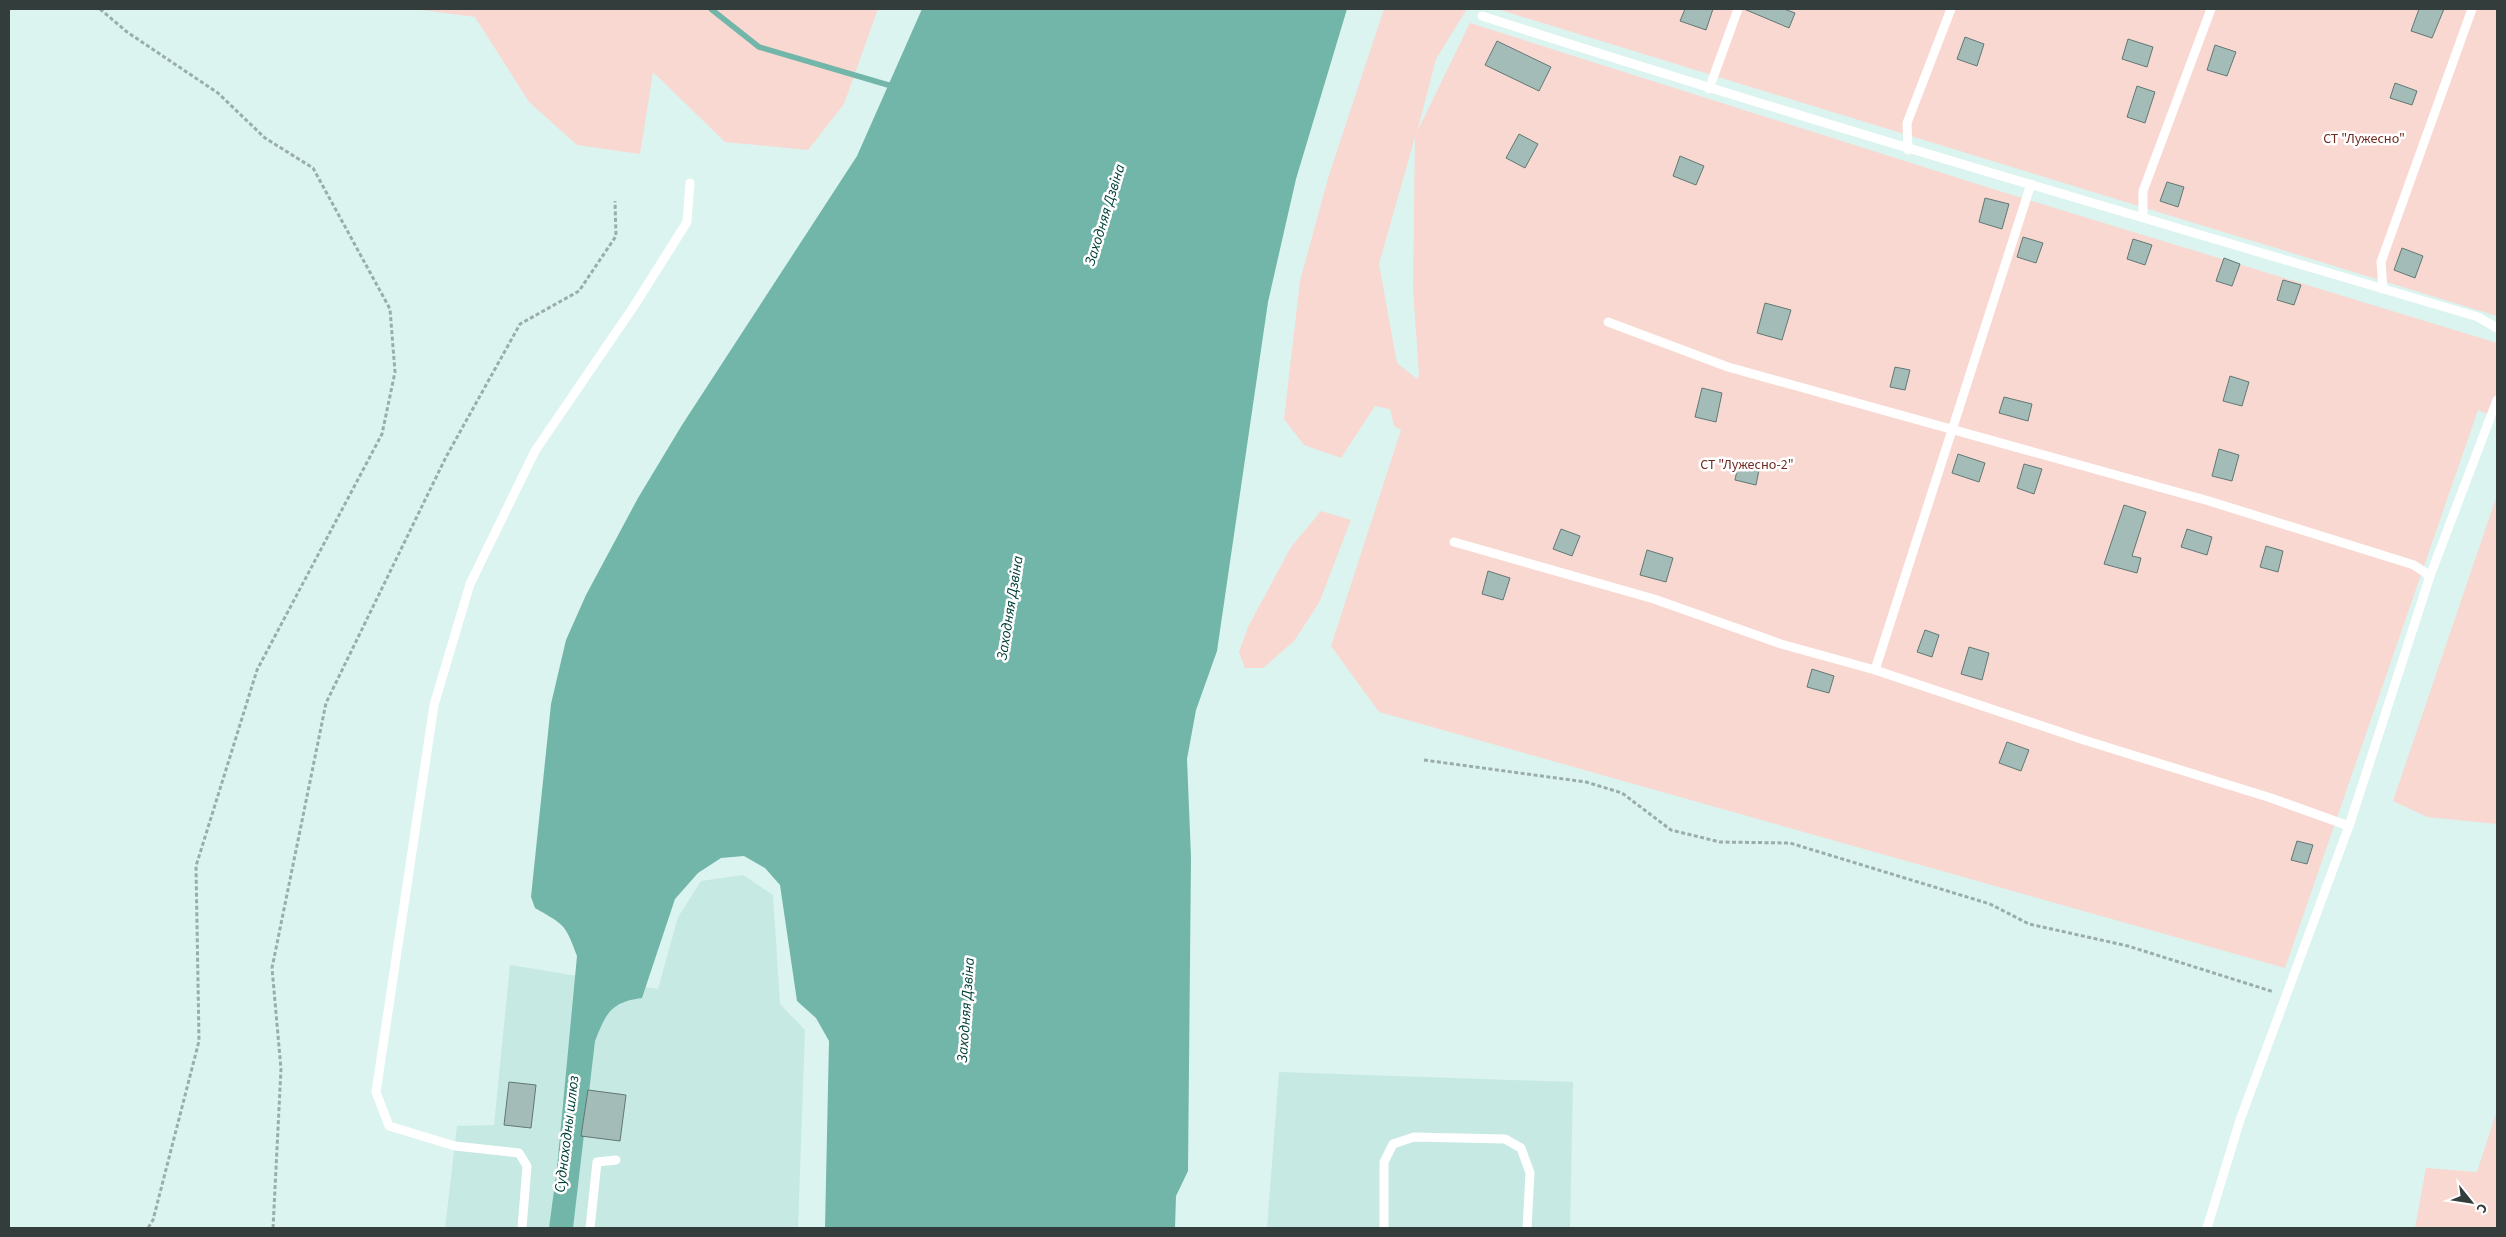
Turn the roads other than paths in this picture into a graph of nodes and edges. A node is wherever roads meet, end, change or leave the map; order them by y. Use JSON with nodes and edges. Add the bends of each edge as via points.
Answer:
{"nodes":[{"id":1,"x":1738,"y":9,"type":"edge"},
{"id":2,"x":1951,"y":9,"type":"edge"},
{"id":3,"x":2211,"y":9,"type":"edge"},
{"id":4,"x":2472,"y":9,"type":"edge"},
{"id":5,"x":1482,"y":16,"type":"dead end"},
{"id":6,"x":1709,"y":89,"type":"junction"},
{"id":7,"x":1908,"y":150,"type":"junction"},
{"id":8,"x":690,"y":183,"type":"dead end"},
{"id":9,"x":2031,"y":184,"type":"junction"},
{"id":10,"x":2143,"y":217,"type":"junction"},
{"id":11,"x":2384,"y":289,"type":"junction"},
{"id":12,"x":1608,"y":322,"type":"dead end"},
{"id":13,"x":2497,"y":328,"type":"edge"},
{"id":14,"x":2497,"y":400,"type":"edge"},
{"id":15,"x":1951,"y":429,"type":"junction"},
{"id":16,"x":1454,"y":542,"type":"dead end"},
{"id":17,"x":2430,"y":576,"type":"junction"},
{"id":18,"x":1874,"y":670,"type":"junction"},
{"id":19,"x":2349,"y":826,"type":"junction"},
{"id":20,"x":616,"y":1160,"type":"dead end"},
{"id":21,"x":522,"y":1228,"type":"edge"},
{"id":22,"x":590,"y":1228,"type":"edge"},
{"id":23,"x":1384,"y":1228,"type":"edge"},
{"id":24,"x":1527,"y":1228,"type":"edge"},
{"id":25,"x":2207,"y":1228,"type":"edge"}],
"edges":[{"from":1,"to":6,"type":"lane"},
{"from":2,"to":7,"type":"lane","via":[[1908,123]]},
{"from":3,"to":10,"type":"lane","via":[[2143,190]]},
{"from":4,"to":11,"type":"lane","via":[[2382,262]]},
{"from":5,"to":6,"type":"lane"},
{"from":6,"to":7,"type":"lane"},
{"from":7,"to":9,"type":"lane"},
{"from":8,"to":21,"type":"lane","via":[[687,222],[536,451],[470,584],[434,705],[376,1092],[389,1126],[455,1146],[519,1153],[527,1166]]},
{"from":9,"to":10,"type":"lane"},
{"from":9,"to":15,"type":"lane"},
{"from":10,"to":11,"type":"lane"},
{"from":11,"to":13,"type":"lane","via":[[2478,317]]},
{"from":12,"to":15,"type":"lane","via":[[1728,367]]},
{"from":14,"to":17,"type":"lane"},
{"from":15,"to":17,"type":"lane","via":[[2209,501],[2414,565]]},
{"from":15,"to":18,"type":"lane"},
{"from":16,"to":18,"type":"lane","via":[[1654,598],[1782,644]]},
{"from":17,"to":19,"type":"lane"},
{"from":18,"to":19,"type":"lane"},
{"from":19,"to":25,"type":"lane","via":[[2240,1120]]},
{"from":20,"to":22,"type":"lane","via":[[597,1162]]},
{"from":23,"to":24,"type":"lane","via":[[1384,1162],[1393,1144],[1414,1137],[1505,1139],[1521,1148],[1530,1173]]}]}
